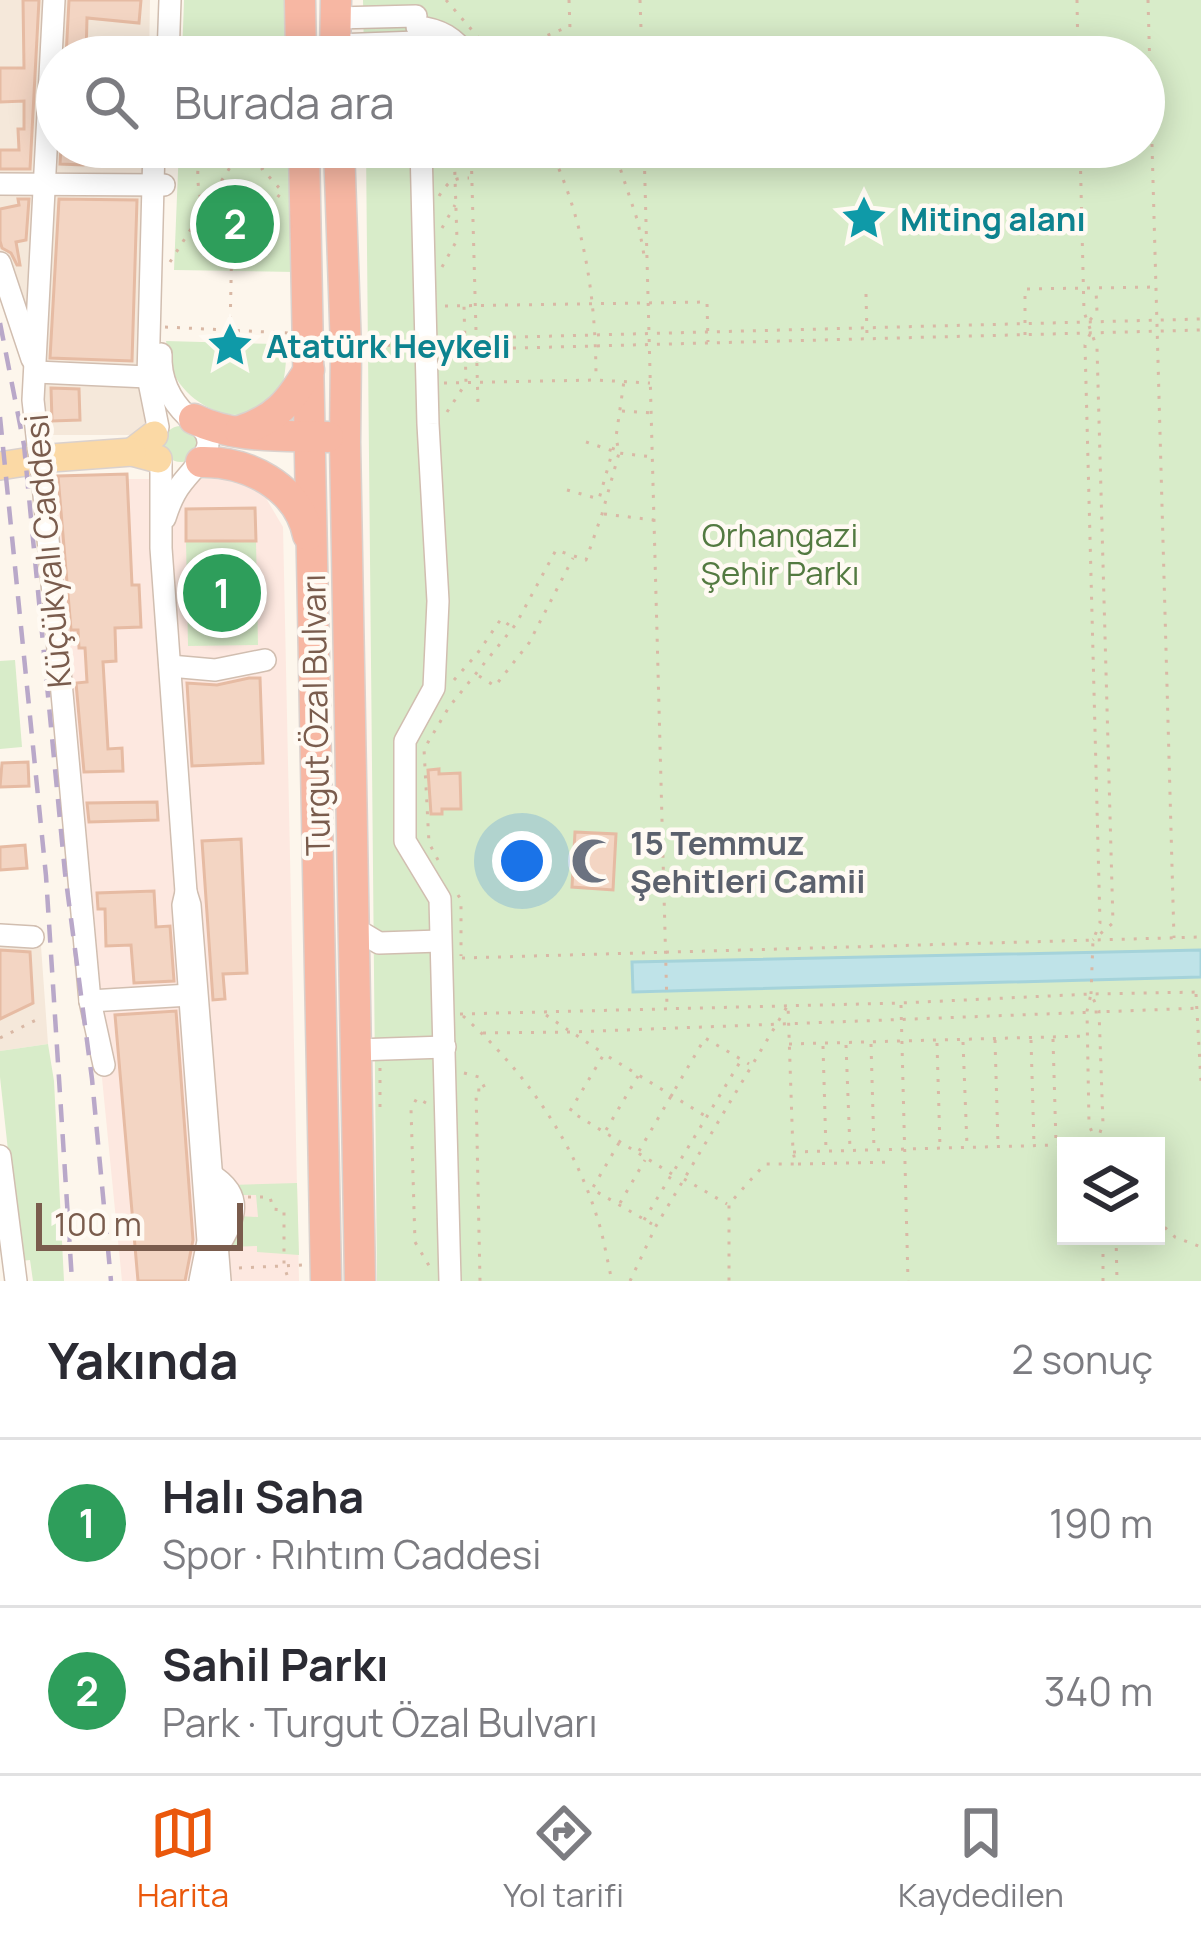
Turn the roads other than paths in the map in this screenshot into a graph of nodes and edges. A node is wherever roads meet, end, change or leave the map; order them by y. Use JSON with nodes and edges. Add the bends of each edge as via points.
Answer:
{"nodes":[{"id":1,"x":54,"y":0,"type":"edge"},
{"id":2,"x":158,"y":0,"type":"edge"},
{"id":3,"x":170,"y":0,"type":"edge"},
{"id":4,"x":300,"y":0,"type":"edge"},
{"id":5,"x":417,"y":28,"type":"edge"},
{"id":6,"x":335,"y":30,"type":"edge"},
{"id":7,"x":52,"y":36,"type":"edge"},
{"id":8,"x":157,"y":36,"type":"edge"},
{"id":9,"x":169,"y":36,"type":"edge"},
{"id":10,"x":301,"y":36,"type":"edge"},
{"id":11,"x":448,"y":36,"type":"edge"},
{"id":12,"x":45,"y":168,"type":"edge"},
{"id":13,"x":156,"y":168,"type":"edge"},
{"id":14,"x":161,"y":168,"type":"edge"},
{"id":15,"x":304,"y":168,"type":"edge"},
{"id":16,"x":339,"y":168,"type":"edge"},
{"id":17,"x":422,"y":168,"type":"edge"},
{"id":18,"x":0,"y":184,"type":"edge"},
{"id":19,"x":44,"y":184,"type":"junction"},
{"id":20,"x":158,"y":185,"type":"junction"},
{"id":21,"x":0,"y":263,"type":"edge"},
{"id":22,"x":309,"y":370,"type":"junction"},
{"id":23,"x":36,"y":371,"type":"junction"},
{"id":24,"x":148,"y":377,"type":"junction"},
{"id":25,"x":191,"y":418,"type":"junction"},
{"id":26,"x":239,"y":432,"type":"junction"},
{"id":27,"x":345,"y":442,"type":"junction"},
{"id":28,"x":310,"y":444,"type":"junction"},
{"id":29,"x":153,"y":447,"type":"junction"},
{"id":30,"x":43,"y":459,"type":"junction"},
{"id":31,"x":206,"y":463,"type":"junction"},
{"id":32,"x":0,"y":466,"type":"edge"},
{"id":33,"x":161,"y":548,"type":"junction"},
{"id":34,"x":312,"y":553,"type":"junction"},
{"id":35,"x":266,"y":660,"type":"dead end"},
{"id":36,"x":170,"y":666,"type":"junction"},
{"id":37,"x":186,"y":892,"type":"junction"},
{"id":38,"x":354,"y":928,"type":"junction"},
{"id":39,"x":0,"y":935,"type":"edge"},
{"id":40,"x":33,"y":937,"type":"dead end"},
{"id":41,"x":448,"y":953,"type":"junction"},
{"id":42,"x":190,"y":995,"type":"junction"},
{"id":43,"x":90,"y":1001,"type":"junction"},
{"id":44,"x":195,"y":1020,"type":"junction"},
{"id":45,"x":445,"y":1047,"type":"junction"},
{"id":46,"x":356,"y":1049,"type":"junction"},
{"id":47,"x":104,"y":1064,"type":"dead end"},
{"id":48,"x":0,"y":1156,"type":"edge"},
{"id":49,"x":210,"y":1174,"type":"junction"},
{"id":50,"x":5,"y":1228,"type":"edge"},
{"id":51,"x":214,"y":1270,"type":"edge"},
{"id":52,"x":316,"y":1273,"type":"edge"},
{"id":53,"x":16,"y":1281,"type":"edge"},
{"id":54,"x":360,"y":1281,"type":"edge"},
{"id":55,"x":450,"y":1281,"type":"edge"}],
"edges":[{"from":1,"to":7,"type":"street","name":"Küçükyalı Caddesi"},
{"from":2,"to":8,"type":"street"},
{"from":3,"to":9,"type":"street"},
{"from":4,"to":10,"type":"highway"},
{"from":5,"to":6,"type":"street"},
{"from":5,"to":11,"type":"street"},
{"from":12,"to":19,"type":"street","name":"Küçükyalı Caddesi"},
{"from":13,"to":20,"type":"street"},
{"from":14,"to":20,"type":"street"},
{"from":15,"to":22,"type":"highway","name":"Turgut Özal Bulvarı"},
{"from":16,"to":27,"type":"highway","name":"Turgut Özal Bulvarı"},
{"from":17,"to":41,"type":"street","via":[[438,601],[434,688],[405,742],[405,841],[440,899]]},
{"from":18,"to":19,"type":"street"},
{"from":19,"to":20,"type":"street"},
{"from":19,"to":23,"type":"street","name":"Küçükyalı Caddesi"},
{"from":20,"to":24,"type":"street"},
{"from":20,"to":25,"type":"street","via":[[162,376]]},
{"from":21,"to":23,"type":"street"},
{"from":22,"to":26,"type":"highway","via":[[272,418]]},
{"from":22,"to":28,"type":"highway","name":"Turgut Özal Bulvarı"},
{"from":23,"to":24,"type":"street"},
{"from":23,"to":30,"type":"street","name":"Küçükyalı Caddesi"},
{"from":24,"to":29,"type":"street"},
{"from":25,"to":26,"type":"highway"},
{"from":25,"to":29,"type":"street","via":[[173,416]]},
{"from":25,"to":31,"type":"street","via":[[208,442]]},
{"from":26,"to":28,"type":"highway"},
{"from":27,"to":28,"type":"highway","via":[[329,451]]},
{"from":27,"to":38,"type":"highway","name":"Turgut Özal Bulvarı"},
{"from":28,"to":31,"type":"highway"},
{"from":28,"to":34,"type":"highway","name":"Turgut Özal Bulvarı"},
{"from":29,"to":30,"type":"main road"},
{"from":29,"to":31,"type":"street","via":[[177,471]]},
{"from":29,"to":33,"type":"street"},
{"from":30,"to":32,"type":"main road"},
{"from":30,"to":43,"type":"street","name":"Küçükyalı Caddesi"},
{"from":31,"to":33,"type":"street","via":[[169,506]]},
{"from":31,"to":34,"type":"highway","via":[[272,480],[306,523]]},
{"from":33,"to":36,"type":"street"},
{"from":34,"to":52,"type":"highway","name":"Turgut Özal Bulvarı"},
{"from":35,"to":36,"type":"street","via":[[215,670]]},
{"from":36,"to":37,"type":"street"},
{"from":37,"to":42,"type":"street"},
{"from":37,"to":44,"type":"street"},
{"from":38,"to":41,"type":"street","via":[[379,943]]},
{"from":38,"to":46,"type":"highway","name":"Turgut Özal Bulvarı"},
{"from":39,"to":40,"type":"street"},
{"from":41,"to":45,"type":"street"},
{"from":42,"to":43,"type":"street"},
{"from":42,"to":44,"type":"street"},
{"from":43,"to":47,"type":"street","name":"Küçükyalı Caddesi"},
{"from":44,"to":49,"type":"street"},
{"from":44,"to":51,"type":"street"},
{"from":45,"to":46,"type":"street"},
{"from":45,"to":55,"type":"street"},
{"from":46,"to":54,"type":"highway","name":"Turgut Özal Bulvarı"},
{"from":48,"to":50,"type":"street"},
{"from":49,"to":51,"type":"street"},
{"from":49,"to":51,"type":"street","via":[[231,1197],[234,1217]]},
{"from":50,"to":53,"type":"street"}]}
